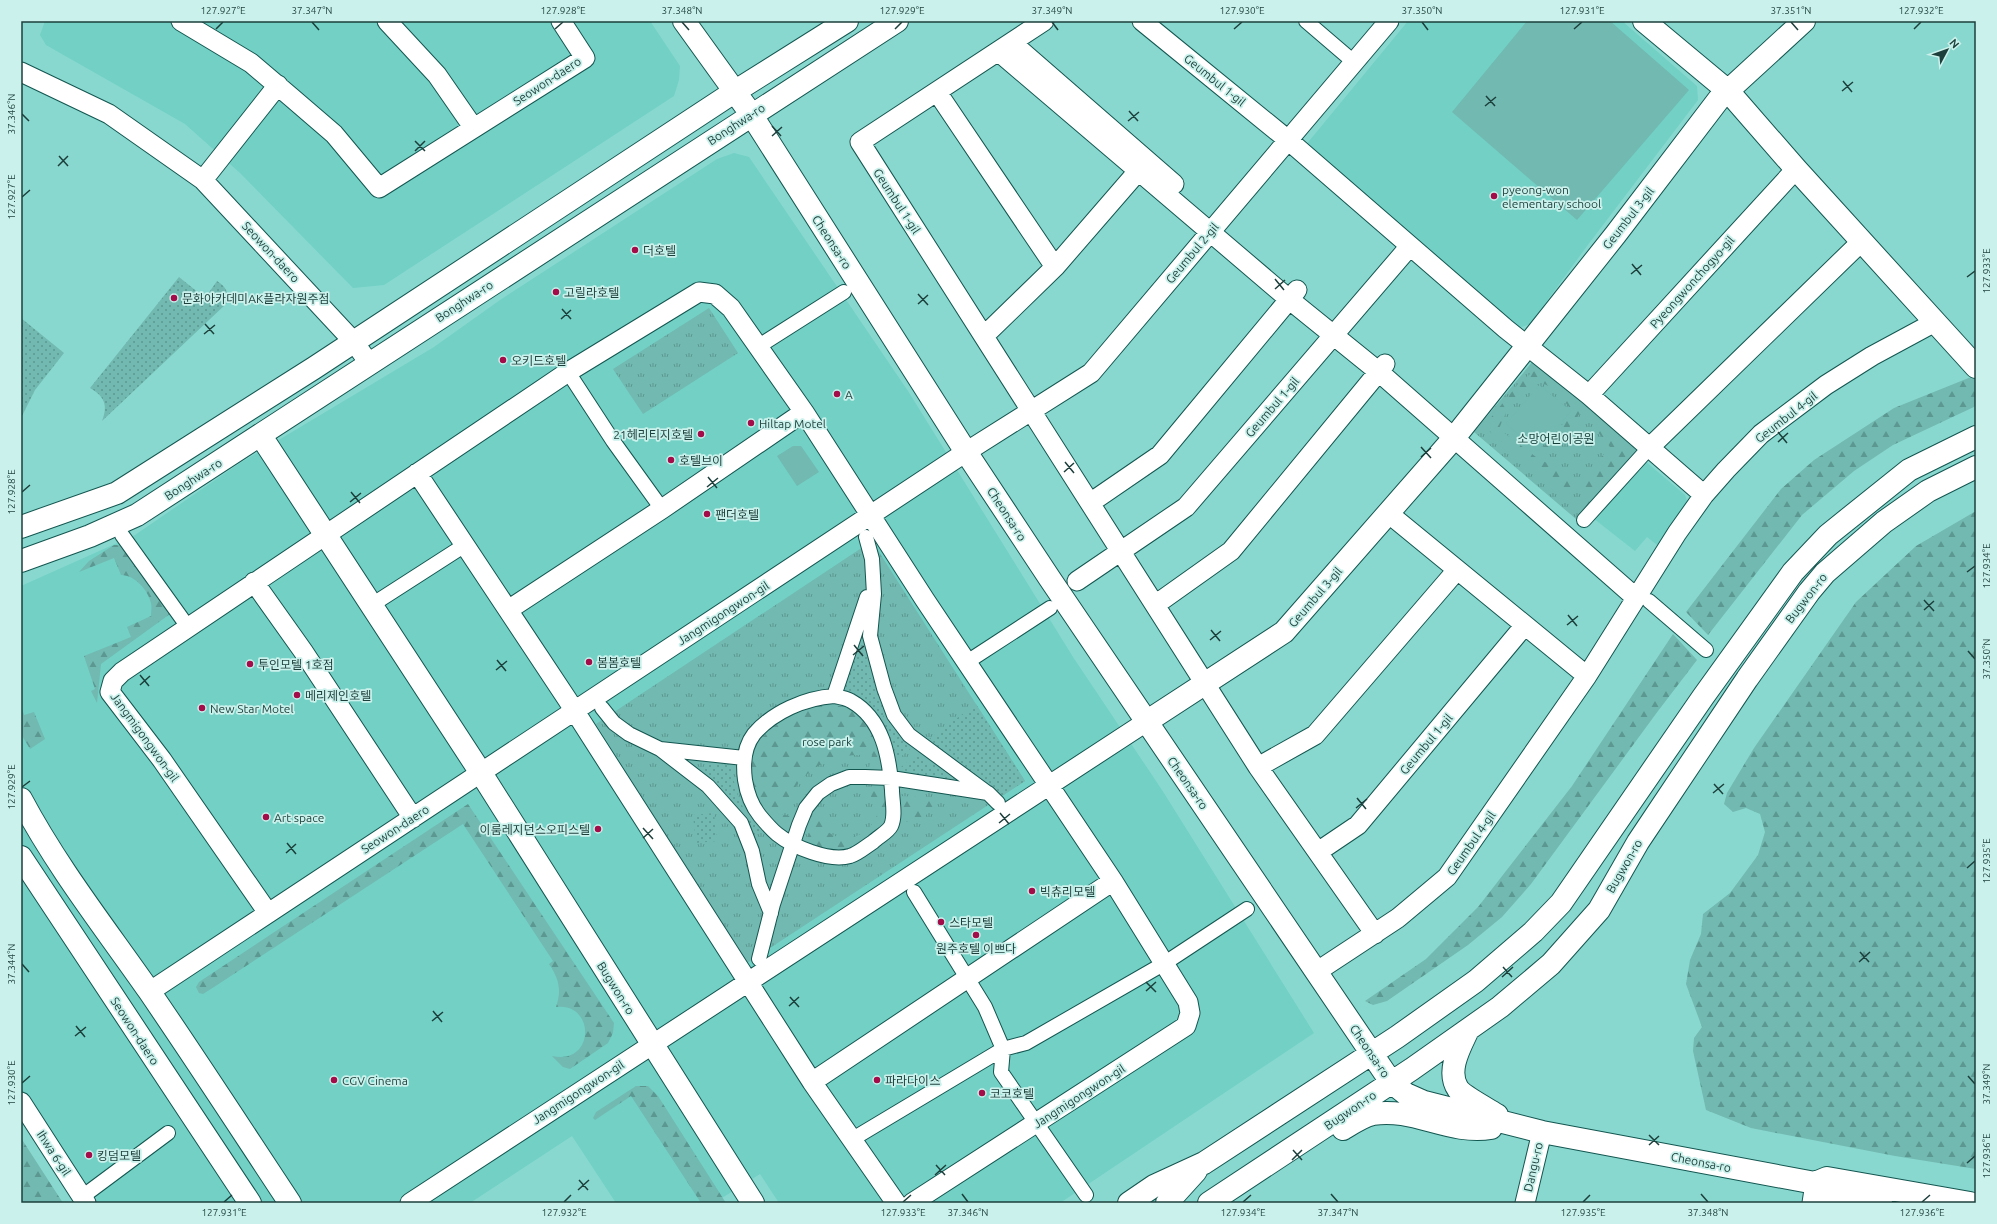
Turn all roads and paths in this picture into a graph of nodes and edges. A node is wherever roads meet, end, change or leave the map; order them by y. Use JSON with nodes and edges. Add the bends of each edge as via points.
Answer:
{"nodes":[{"id":1,"x":181,"y":21,"type":"edge"},
{"id":2,"x":387,"y":21,"type":"edge"},
{"id":3,"x":561,"y":21,"type":"edge"},
{"id":4,"x":684,"y":21,"type":"edge"},
{"id":5,"x":847,"y":21,"type":"edge"},
{"id":6,"x":897,"y":21,"type":"edge"},
{"id":7,"x":1044,"y":21,"type":"edge"},
{"id":8,"x":1142,"y":21,"type":"edge"},
{"id":9,"x":1306,"y":21,"type":"edge"},
{"id":10,"x":1389,"y":21,"type":"edge"},
{"id":11,"x":1644,"y":21,"type":"edge"},
{"id":12,"x":1804,"y":21,"type":"edge"},
{"id":13,"x":1006,"y":47,"type":"junction"},
{"id":14,"x":1355,"y":63,"type":"junction"},
{"id":15,"x":21,"y":72,"type":"edge"},
{"id":16,"x":278,"y":85,"type":"junction"},
{"id":17,"x":1728,"y":91,"type":"junction"},
{"id":18,"x":734,"y":92,"type":"junction"},
{"id":19,"x":937,"y":92,"type":"junction"},
{"id":20,"x":750,"y":114,"type":"junction"},
{"id":21,"x":473,"y":127,"type":"junction"},
{"id":22,"x":1288,"y":140,"type":"junction"},
{"id":23,"x":1143,"y":166,"type":"junction"},
{"id":24,"x":1796,"y":169,"type":"junction"},
{"id":25,"x":203,"y":180,"type":"junction"},
{"id":26,"x":1214,"y":226,"type":"junction"},
{"id":27,"x":1862,"y":241,"type":"junction"},
{"id":28,"x":1410,"y":246,"type":"junction"},
{"id":29,"x":1055,"y":267,"type":"junction"},
{"id":30,"x":844,"y":292,"type":"dead end"},
{"id":31,"x":1294,"y":295,"type":"junction"},
{"id":32,"x":1935,"y":322,"type":"junction"},
{"id":33,"x":1337,"y":331,"type":"junction"},
{"id":34,"x":984,"y":336,"type":"junction"},
{"id":35,"x":354,"y":342,"type":"junction"},
{"id":36,"x":759,"y":346,"type":"junction"},
{"id":37,"x":1527,"y":346,"type":"junction"},
{"id":38,"x":369,"y":363,"type":"junction"},
{"id":39,"x":1976,"y":367,"type":"edge"},
{"id":40,"x":1382,"y":368,"type":"junction"},
{"id":41,"x":568,"y":372,"type":"junction"},
{"id":42,"x":1589,"y":396,"type":"junction"},
{"id":43,"x":804,"y":412,"type":"junction"},
{"id":44,"x":1031,"y":413,"type":"junction"},
{"id":45,"x":1458,"y":433,"type":"junction"},
{"id":46,"x":261,"y":436,"type":"junction"},
{"id":47,"x":1976,"y":437,"type":"edge"},
{"id":48,"x":1649,"y":448,"type":"junction"},
{"id":49,"x":966,"y":452,"type":"junction"},
{"id":50,"x":1976,"y":467,"type":"edge"},
{"id":51,"x":417,"y":473,"type":"junction"},
{"id":52,"x":1704,"y":495,"type":"junction"},
{"id":53,"x":1090,"y":503,"type":"junction"},
{"id":54,"x":662,"y":509,"type":"junction"},
{"id":55,"x":1388,"y":513,"type":"junction"},
{"id":56,"x":872,"y":515,"type":"junction"},
{"id":57,"x":1584,"y":520,"type":"dead end"},
{"id":58,"x":25,"y":524,"type":"edge"},
{"id":59,"x":122,"y":535,"type":"dead end"},
{"id":60,"x":324,"y":535,"type":"junction"},
{"id":61,"x":866,"y":537,"type":"dead end"},
{"id":62,"x":465,"y":545,"type":"junction"},
{"id":63,"x":1121,"y":552,"type":"junction"},
{"id":64,"x":21,"y":560,"type":"edge"},
{"id":65,"x":1457,"y":570,"type":"junction"},
{"id":66,"x":873,"y":579,"type":"junction"},
{"id":67,"x":1077,"y":581,"type":"dead end"},
{"id":68,"x":254,"y":582,"type":"junction"},
{"id":69,"x":1642,"y":595,"type":"junction"},
{"id":70,"x":381,"y":599,"type":"dead end"},
{"id":71,"x":1155,"y":605,"type":"junction"},
{"id":72,"x":1050,"y":608,"type":"dead end"},
{"id":73,"x":508,"y":610,"type":"junction"},
{"id":74,"x":1525,"y":625,"type":"junction"},
{"id":75,"x":188,"y":627,"type":"junction"},
{"id":76,"x":1706,"y":650,"type":"dead end"},
{"id":77,"x":967,"y":662,"type":"junction"},
{"id":78,"x":1587,"y":676,"type":"junction"},
{"id":79,"x":1206,"y":684,"type":"junction"},
{"id":80,"x":834,"y":696,"type":"junction"},
{"id":81,"x":602,"y":708,"type":"dead end"},
{"id":82,"x":574,"y":711,"type":"junction"},
{"id":83,"x":1146,"y":722,"type":"junction"},
{"id":84,"x":660,"y":749,"type":"junction"},
{"id":85,"x":744,"y":758,"type":"junction"},
{"id":86,"x":1258,"y":767,"type":"junction"},
{"id":87,"x":481,"y":773,"type":"junction"},
{"id":88,"x":891,"y":778,"type":"junction"},
{"id":89,"x":1049,"y":785,"type":"junction"},
{"id":90,"x":21,"y":799,"type":"edge"},
{"id":91,"x":413,"y":818,"type":"junction"},
{"id":92,"x":794,"y":845,"type":"junction"},
{"id":93,"x":1318,"y":852,"type":"junction"},
{"id":94,"x":21,"y":857,"type":"edge"},
{"id":95,"x":1113,"y":881,"type":"junction"},
{"id":96,"x":914,"y":892,"type":"dead end"},
{"id":97,"x":1247,"y":909,"type":"dead end"},
{"id":98,"x":268,"y":913,"type":"junction"},
{"id":99,"x":771,"y":913,"type":"junction"},
{"id":100,"x":1375,"y":934,"type":"junction"},
{"id":101,"x":759,"y":959,"type":"dead end"},
{"id":102,"x":1165,"y":963,"type":"junction"},
{"id":103,"x":1316,"y":972,"type":"junction"},
{"id":104,"x":967,"y":977,"type":"junction"},
{"id":105,"x":747,"y":982,"type":"junction"},
{"id":106,"x":149,"y":992,"type":"junction"},
{"id":107,"x":1468,"y":1030,"type":"junction"},
{"id":108,"x":651,"y":1044,"type":"junction"},
{"id":109,"x":1003,"y":1049,"type":"junction"},
{"id":110,"x":1372,"y":1054,"type":"junction"},
{"id":111,"x":812,"y":1082,"type":"junction"},
{"id":112,"x":1391,"y":1082,"type":"junction"},
{"id":113,"x":21,"y":1102,"type":"edge"},
{"id":114,"x":1036,"y":1124,"type":"junction"},
{"id":115,"x":1509,"y":1124,"type":"junction"},
{"id":116,"x":1542,"y":1132,"type":"junction"},
{"id":117,"x":168,"y":1133,"type":"dead end"},
{"id":118,"x":851,"y":1140,"type":"junction"},
{"id":119,"x":1204,"y":1163,"type":"junction"},
{"id":120,"x":1814,"y":1193,"type":"edge"},
{"id":121,"x":1086,"y":1195,"type":"dead end"},
{"id":122,"x":84,"y":1200,"type":"edge"},
{"id":123,"x":250,"y":1203,"type":"edge"},
{"id":124,"x":290,"y":1203,"type":"edge"},
{"id":125,"x":410,"y":1203,"type":"edge"},
{"id":126,"x":753,"y":1203,"type":"edge"},
{"id":127,"x":896,"y":1203,"type":"edge"},
{"id":128,"x":912,"y":1203,"type":"edge"},
{"id":129,"x":1129,"y":1203,"type":"edge"},
{"id":130,"x":1167,"y":1203,"type":"edge"},
{"id":131,"x":1208,"y":1203,"type":"edge"},
{"id":132,"x":1234,"y":1203,"type":"edge"},
{"id":133,"x":1525,"y":1203,"type":"edge"},
{"id":134,"x":1881,"y":1203,"type":"edge"},
{"id":135,"x":1970,"y":1203,"type":"edge"}],
"edges":[{"from":1,"to":16,"type":"street","name":"Seowon-daero","via":[[251,63]]},
{"from":2,"to":21,"type":"street","via":[[437,75]]},
{"from":3,"to":21,"type":"street","name":"Seowon-daero","via":[[584,58]]},
{"from":4,"to":18,"type":"street"},
{"from":5,"to":18,"type":"street"},
{"from":6,"to":20,"type":"street","name":"Bonghwa-ro"},
{"from":7,"to":13,"type":"street","name":"Geumbul 1-gil"},
{"from":8,"to":22,"type":"street","name":"Geumbul 1-gil"},
{"from":9,"to":14,"type":"street"},
{"from":10,"to":14,"type":"street","name":"Geumbul 2-gil"},
{"from":11,"to":17,"type":"street"},
{"from":12,"to":17,"type":"street","name":"Geumbul 3-gil"},
{"from":13,"to":19,"type":"street","name":"Geumbul 1-gil"},
{"from":13,"to":23,"type":"street"},
{"from":14,"to":22,"type":"street","name":"Geumbul 2-gil"},
{"from":15,"to":25,"type":"street","name":"Seowon-daero","via":[[109,114]]},
{"from":16,"to":21,"type":"street","name":"Seowon-daero","via":[[334,134],[379,188]]},
{"from":16,"to":25,"type":"street"},
{"from":17,"to":24,"type":"street"},
{"from":17,"to":37,"type":"street","name":"Geumbul 3-gil","via":[[1719,99]]},
{"from":18,"to":20,"type":"street","name":"Cheonsa-ro"},
{"from":18,"to":35,"type":"street"},
{"from":19,"to":29,"type":"street"},
{"from":19,"to":34,"type":"street","name":"Geumbul 1-gil","via":[[860,142]]},
{"from":20,"to":38,"type":"street","name":"Bonghwa-ro"},
{"from":20,"to":49,"type":"street","name":"Cheonsa-ro"},
{"from":22,"to":26,"type":"street","name":"Geumbul 2-gil"},
{"from":22,"to":28,"type":"street"},
{"from":23,"to":26,"type":"street"},
{"from":23,"to":29,"type":"street"},
{"from":24,"to":27,"type":"street"},
{"from":24,"to":42,"type":"street","name":"Pyeongwonchogyo-gil"},
{"from":25,"to":35,"type":"street","name":"Seowon-daero"},
{"from":26,"to":31,"type":"street"},
{"from":26,"to":44,"type":"street","name":"Geumbul 2-gil","via":[[1092,373]]},
{"from":27,"to":32,"type":"street"},
{"from":27,"to":48,"type":"street"},
{"from":28,"to":33,"type":"street","name":"Geumbul 1-gil"},
{"from":28,"to":37,"type":"street"},
{"from":29,"to":34,"type":"street"},
{"from":30,"to":36,"type":"street"},
{"from":31,"to":33,"type":"street"},
{"from":31,"to":53,"type":"street","via":[[1160,455]]},
{"from":32,"to":39,"type":"street"},
{"from":32,"to":52,"type":"street","name":"Geumbul 4-gil","via":[[1872,356],[1814,394],[1761,434]]},
{"from":33,"to":40,"type":"street"},
{"from":33,"to":63,"type":"street","name":"Geumbul 1-gil","via":[[1186,507]]},
{"from":34,"to":44,"type":"street","name":"Geumbul 1-gil"},
{"from":35,"to":38,"type":"street","name":"Seowon-daero"},
{"from":35,"to":58,"type":"street","via":[[118,493]]},
{"from":36,"to":41,"type":"street","name":"Jangmigongwon-gil","via":[[731,308],[715,294],[699,292]]},
{"from":36,"to":43,"type":"street","name":"Jangmigongwon-gil"},
{"from":37,"to":42,"type":"street"},
{"from":37,"to":45,"type":"street","name":"Geumbul 3-gil"},
{"from":38,"to":46,"type":"street","name":"Bonghwa-ro"},
{"from":40,"to":45,"type":"street"},
{"from":40,"to":71,"type":"street","via":[[1231,551]]},
{"from":41,"to":51,"type":"street","name":"Jangmigongwon-gil"},
{"from":41,"to":54,"type":"street"},
{"from":42,"to":48,"type":"street"},
{"from":43,"to":54,"type":"street"},
{"from":43,"to":56,"type":"street","name":"Jangmigongwon-gil"},
{"from":44,"to":49,"type":"street","name":"Geumbul 2-gil"},
{"from":44,"to":53,"type":"street","name":"Geumbul 1-gil"},
{"from":45,"to":55,"type":"street","name":"Geumbul 3-gil"},
{"from":45,"to":69,"type":"street"},
{"from":46,"to":60,"type":"street"},
{"from":46,"to":64,"type":"street","name":"Bonghwa-ro","via":[[137,515],[90,536]]},
{"from":47,"to":110,"type":"street","name":"Bugwon-ro","via":[[1909,470],[1828,534],[1794,572],[1703,697],[1561,903],[1533,932],[1476,981]]},
{"from":48,"to":52,"type":"street"},
{"from":48,"to":57,"type":"street"},
{"from":49,"to":56,"type":"street","name":"Jangmigongwon-gil"},
{"from":49,"to":83,"type":"street","name":"Cheonsa-ro"},
{"from":50,"to":107,"type":"street","name":"Bugwon-ro","via":[[1928,491],[1884,522],[1825,573],[1739,692],[1638,842],[1594,916],[1551,964]]},
{"from":51,"to":60,"type":"street","name":"Jangmigongwon-gil"},
{"from":51,"to":62,"type":"street"},
{"from":52,"to":69,"type":"street","name":"Geumbul 4-gil"},
{"from":53,"to":63,"type":"street","name":"Geumbul 1-gil"},
{"from":54,"to":73,"type":"street"},
{"from":55,"to":65,"type":"street"},
{"from":55,"to":79,"type":"street","name":"Geumbul 3-gil","via":[[1284,632]]},
{"from":56,"to":77,"type":"street","name":"Jangmigongwon-gil"},
{"from":56,"to":82,"type":"street","name":"Jangmigongwon-gil"},
{"from":59,"to":75,"type":"street"},
{"from":60,"to":68,"type":"street","name":"Jangmigongwon-gil"},
{"from":60,"to":87,"type":"street"},
{"from":61,"to":66,"type":"street","via":[[872,559]]},
{"from":62,"to":70,"type":"street"},
{"from":62,"to":73,"type":"street"},
{"from":63,"to":67,"type":"street","name":"Geumbul 1-gil"},
{"from":63,"to":71,"type":"street","name":"Geumbul 1-gil"},
{"from":65,"to":74,"type":"street"},
{"from":65,"to":86,"type":"street","via":[[1315,735]]},
{"from":66,"to":80,"type":"street"},
{"from":66,"to":88,"type":"street","via":[[870,636],[894,715],[908,735],[993,798]]},
{"from":68,"to":75,"type":"street","name":"Jangmigongwon-gil"},
{"from":68,"to":91,"type":"street","via":[[303,651]]},
{"from":69,"to":76,"type":"street"},
{"from":69,"to":78,"type":"street","name":"Geumbul 4-gil"},
{"from":71,"to":79,"type":"street","name":"Geumbul 1-gil"},
{"from":72,"to":77,"type":"street"},
{"from":73,"to":82,"type":"street"},
{"from":74,"to":78,"type":"street"},
{"from":74,"to":93,"type":"street","name":"Geumbul 1-gil","via":[[1358,825]]},
{"from":75,"to":98,"type":"street","name":"Jangmigongwon-gil","via":[[122,672],[113,681],[110,692],[162,760]]},
{"from":77,"to":89,"type":"street","name":"Jangmigongwon-gil"},
{"from":78,"to":100,"type":"street","name":"Geumbul 4-gil","via":[[1447,877]]},
{"from":79,"to":83,"type":"street","name":"Geumbul 3-gil"},
{"from":79,"to":86,"type":"street","name":"Geumbul 1-gil"},
{"from":80,"to":85,"type":"street","via":[[818,697],[775,717],[754,735]]},
{"from":80,"to":88,"type":"street","via":[[850,700],[877,726],[888,755]]},
{"from":81,"to":84,"type":"street","via":[[614,723],[628,734]]},
{"from":82,"to":87,"type":"street","name":"Jangmigongwon-gil"},
{"from":82,"to":105,"type":"street"},
{"from":83,"to":89,"type":"street","name":"Jangmigongwon-gil"},
{"from":83,"to":103,"type":"street","name":"Cheonsa-ro"},
{"from":84,"to":85,"type":"street","via":[[708,752]]},
{"from":84,"to":99,"type":"street","via":[[708,786],[741,823],[752,851],[759,884]]},
{"from":85,"to":92,"type":"street","via":[[746,791],[759,814],[776,833]]},
{"from":86,"to":93,"type":"street","name":"Geumbul 1-gil"},
{"from":87,"to":91,"type":"street","name":"Seowon-daero"},
{"from":87,"to":108,"type":"street","name":"Bugwon-ro"},
{"from":88,"to":92,"type":"street","via":[[849,777],[831,784],[818,793],[806,808]]},
{"from":88,"to":92,"type":"street","via":[[893,816],[890,827],[860,851],[849,856],[833,857]]},
{"from":89,"to":95,"type":"street","name":"Jangmigongwon-gil"},
{"from":89,"to":105,"type":"street","name":"Jangmigongwon-gil"},
{"from":90,"to":106,"type":"street","via":[[65,871]]},
{"from":91,"to":98,"type":"street","name":"Seowon-daero"},
{"from":92,"to":99,"type":"street"},
{"from":93,"to":100,"type":"street","name":"Geumbul 1-gil"},
{"from":94,"to":123,"type":"street","name":"Seowon-daero"},
{"from":95,"to":102,"type":"street","name":"Jangmigongwon-gil"},
{"from":95,"to":104,"type":"street"},
{"from":96,"to":104,"type":"street"},
{"from":97,"to":102,"type":"street"},
{"from":98,"to":106,"type":"street","name":"Seowon-daero"},
{"from":99,"to":101,"type":"street"},
{"from":100,"to":103,"type":"street","name":"Geumbul 4-gil"},
{"from":102,"to":109,"type":"street","via":[[1026,1043]]},
{"from":102,"to":114,"type":"street","name":"Jangmigongwon-gil","via":[[1188,1002],[1190,1013],[1186,1026]]},
{"from":103,"to":110,"type":"street","name":"Cheonsa-ro"},
{"from":104,"to":109,"type":"street","via":[[985,1007]]},
{"from":104,"to":111,"type":"street"},
{"from":105,"to":108,"type":"street","name":"Jangmigongwon-gil"},
{"from":105,"to":111,"type":"street"},
{"from":106,"to":124,"type":"street"},
{"from":107,"to":112,"type":"street","name":"Bugwon-ro"},
{"from":107,"to":115,"type":"street","via":[[1456,1055],[1454,1079],[1459,1089]]},
{"from":108,"to":125,"type":"street","name":"Jangmigongwon-gil"},
{"from":108,"to":126,"type":"street","name":"Bugwon-ro"},
{"from":109,"to":114,"type":"street","via":[[1001,1072]]},
{"from":109,"to":118,"type":"street"},
{"from":110,"to":112,"type":"street","name":"Cheonsa-ro"},
{"from":110,"to":119,"type":"street","name":"Bugwon-ro"},
{"from":111,"to":118,"type":"street"},
{"from":112,"to":115,"type":"street","name":"Cheonsa-ro","via":[[1406,1094],[1424,1102]]},
{"from":112,"to":131,"type":"street","name":"Bugwon-ro"},
{"from":113,"to":122,"type":"street","name":"Ihwa 6-gil"},
{"from":114,"to":121,"type":"street"},
{"from":114,"to":128,"type":"street","name":"Jangmigongwon-gil"},
{"from":115,"to":116,"type":"street","name":"Cheonsa-ro"},
{"from":115,"to":132,"type":"street","via":[[1478,1130],[1445,1126],[1396,1113],[1372,1114],[1348,1126]]},
{"from":116,"to":120,"type":"street","name":"Cheonsa-ro"},
{"from":116,"to":133,"type":"street","name":"Dangu-ro"},
{"from":117,"to":122,"type":"street"},
{"from":118,"to":127,"type":"street"},
{"from":119,"to":129,"type":"street","name":"Bugwon-ro","via":[[1154,1186]]},
{"from":119,"to":130,"type":"street","name":"Bugwon-ro"},
{"from":120,"to":134,"type":"street","name":"Cheonsa-ro","via":[[1823,1192]]},
{"from":120,"to":135,"type":"street","name":"Cheonsa-ro","via":[[1827,1178]]}]}
